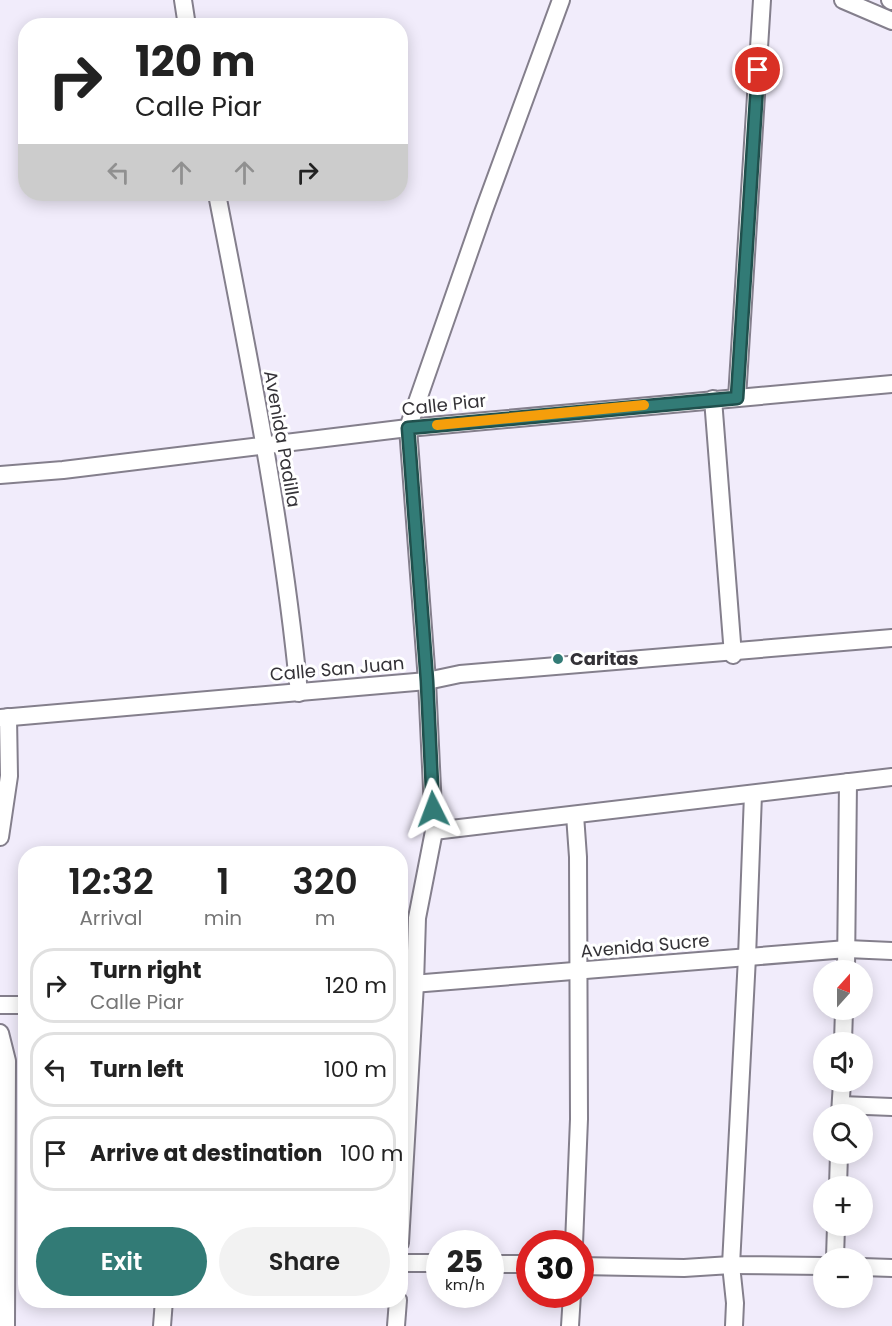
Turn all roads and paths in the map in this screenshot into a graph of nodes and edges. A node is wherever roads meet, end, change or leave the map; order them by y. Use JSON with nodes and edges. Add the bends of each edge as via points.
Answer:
{"nodes":[{"id":1,"x":183,"y":0,"type":"edge"},
{"id":2,"x":561,"y":0,"type":"edge"},
{"id":3,"x":762,"y":0,"type":"edge"},
{"id":4,"x":843,"y":0,"type":"edge"},
{"id":5,"x":186,"y":18,"type":"edge"},
{"id":6,"x":892,"y":21,"type":"edge"},
{"id":7,"x":218,"y":201,"type":"edge"},
{"id":8,"x":892,"y":384,"type":"edge"},
{"id":9,"x":737,"y":398,"type":"junction"},
{"id":10,"x":713,"y":399,"type":"junction"},
{"id":11,"x":408,"y":428,"type":"junction"},
{"id":12,"x":263,"y":444,"type":"junction"},
{"id":13,"x":0,"y":475,"type":"edge"},
{"id":14,"x":892,"y":639,"type":"edge"},
{"id":15,"x":733,"y":653,"type":"junction"},
{"id":16,"x":427,"y":681,"type":"junction"},
{"id":17,"x":299,"y":693,"type":"junction"},
{"id":18,"x":4,"y":718,"type":"edge"},
{"id":19,"x":892,"y":777,"type":"edge"},
{"id":20,"x":848,"y":782,"type":"junction"},
{"id":21,"x":753,"y":794,"type":"junction"},
{"id":22,"x":575,"y":814,"type":"junction"},
{"id":23,"x":434,"y":831,"type":"junction"},
{"id":24,"x":0,"y":837,"type":"edge"},
{"id":25,"x":847,"y":949,"type":"junction"},
{"id":26,"x":892,"y":951,"type":"edge"},
{"id":27,"x":747,"y":957,"type":"junction"},
{"id":28,"x":846,"y":960,"type":"edge"},
{"id":29,"x":579,"y":971,"type":"junction"},
{"id":30,"x":408,"y":985,"type":"edge"},
{"id":31,"x":0,"y":1005,"type":"edge"},
{"id":32,"x":18,"y":1005,"type":"edge"},
{"id":33,"x":0,"y":1033,"type":"edge"},
{"id":34,"x":892,"y":1107,"type":"edge"},
{"id":35,"x":873,"y":1108,"type":"edge"},
{"id":36,"x":575,"y":1230,"type":"edge"},
{"id":37,"x":408,"y":1263,"type":"edge"},
{"id":38,"x":426,"y":1263,"type":"edge"},
{"id":39,"x":594,"y":1266,"type":"edge"},
{"id":40,"x":731,"y":1266,"type":"junction"},
{"id":41,"x":813,"y":1266,"type":"edge"},
{"id":42,"x":873,"y":1267,"type":"edge"},
{"id":43,"x":892,"y":1268,"type":"edge"},
{"id":44,"x":163,"y":1308,"type":"edge"},
{"id":45,"x":397,"y":1308,"type":"edge"},
{"id":46,"x":571,"y":1308,"type":"edge"},
{"id":47,"x":6,"y":1326,"type":"edge"},
{"id":48,"x":162,"y":1326,"type":"edge"},
{"id":49,"x":396,"y":1326,"type":"edge"},
{"id":50,"x":570,"y":1326,"type":"edge"},
{"id":51,"x":734,"y":1326,"type":"edge"}],
"edges":[{"from":1,"to":5,"type":"street"},
{"from":2,"to":11,"type":"street"},
{"from":3,"to":9,"type":"street"},
{"from":4,"to":6,"type":"street"},
{"from":7,"to":12,"type":"street","name":"Avenida Padilla"},
{"from":8,"to":9,"type":"street","name":"Calle Piar"},
{"from":9,"to":10,"type":"street","name":"Calle Piar"},
{"from":10,"to":11,"type":"street","name":"Calle Piar"},
{"from":10,"to":15,"type":"street"},
{"from":11,"to":12,"type":"street","name":"Calle Piar"},
{"from":11,"to":16,"type":"street"},
{"from":12,"to":13,"type":"street","name":"Calle Piar"},
{"from":12,"to":17,"type":"street","name":"Avenida Padilla","via":[[293,626]]},
{"from":14,"to":15,"type":"street","name":"Calle San Juan"},
{"from":15,"to":16,"type":"street","name":"Calle San Juan","via":[[460,674]]},
{"from":16,"to":17,"type":"street","name":"Calle San Juan"},
{"from":16,"to":23,"type":"street"},
{"from":17,"to":18,"type":"street","name":"Calle San Juan"},
{"from":18,"to":24,"type":"street","via":[[9,776]]},
{"from":19,"to":20,"type":"street"},
{"from":20,"to":21,"type":"street"},
{"from":20,"to":25,"type":"street"},
{"from":21,"to":22,"type":"street"},
{"from":21,"to":27,"type":"street"},
{"from":22,"to":23,"type":"street"},
{"from":22,"to":29,"type":"street"},
{"from":23,"to":30,"type":"street"},
{"from":25,"to":26,"type":"street","name":"Avenida Sucre"},
{"from":25,"to":27,"type":"street","name":"Avenida Sucre"},
{"from":25,"to":28,"type":"street"},
{"from":27,"to":29,"type":"street","name":"Avenida Sucre"},
{"from":27,"to":40,"type":"street"},
{"from":29,"to":30,"type":"street","name":"Avenida Sucre"},
{"from":29,"to":36,"type":"street"},
{"from":31,"to":32,"type":"street"},
{"from":33,"to":47,"type":"street","via":[[8,1061]]},
{"from":34,"to":35,"type":"street"},
{"from":37,"to":38,"type":"street"},
{"from":39,"to":40,"type":"street"},
{"from":40,"to":41,"type":"street"},
{"from":40,"to":51,"type":"street"},
{"from":42,"to":43,"type":"street"},
{"from":44,"to":48,"type":"street"},
{"from":45,"to":49,"type":"street"},
{"from":46,"to":50,"type":"street"}]}
